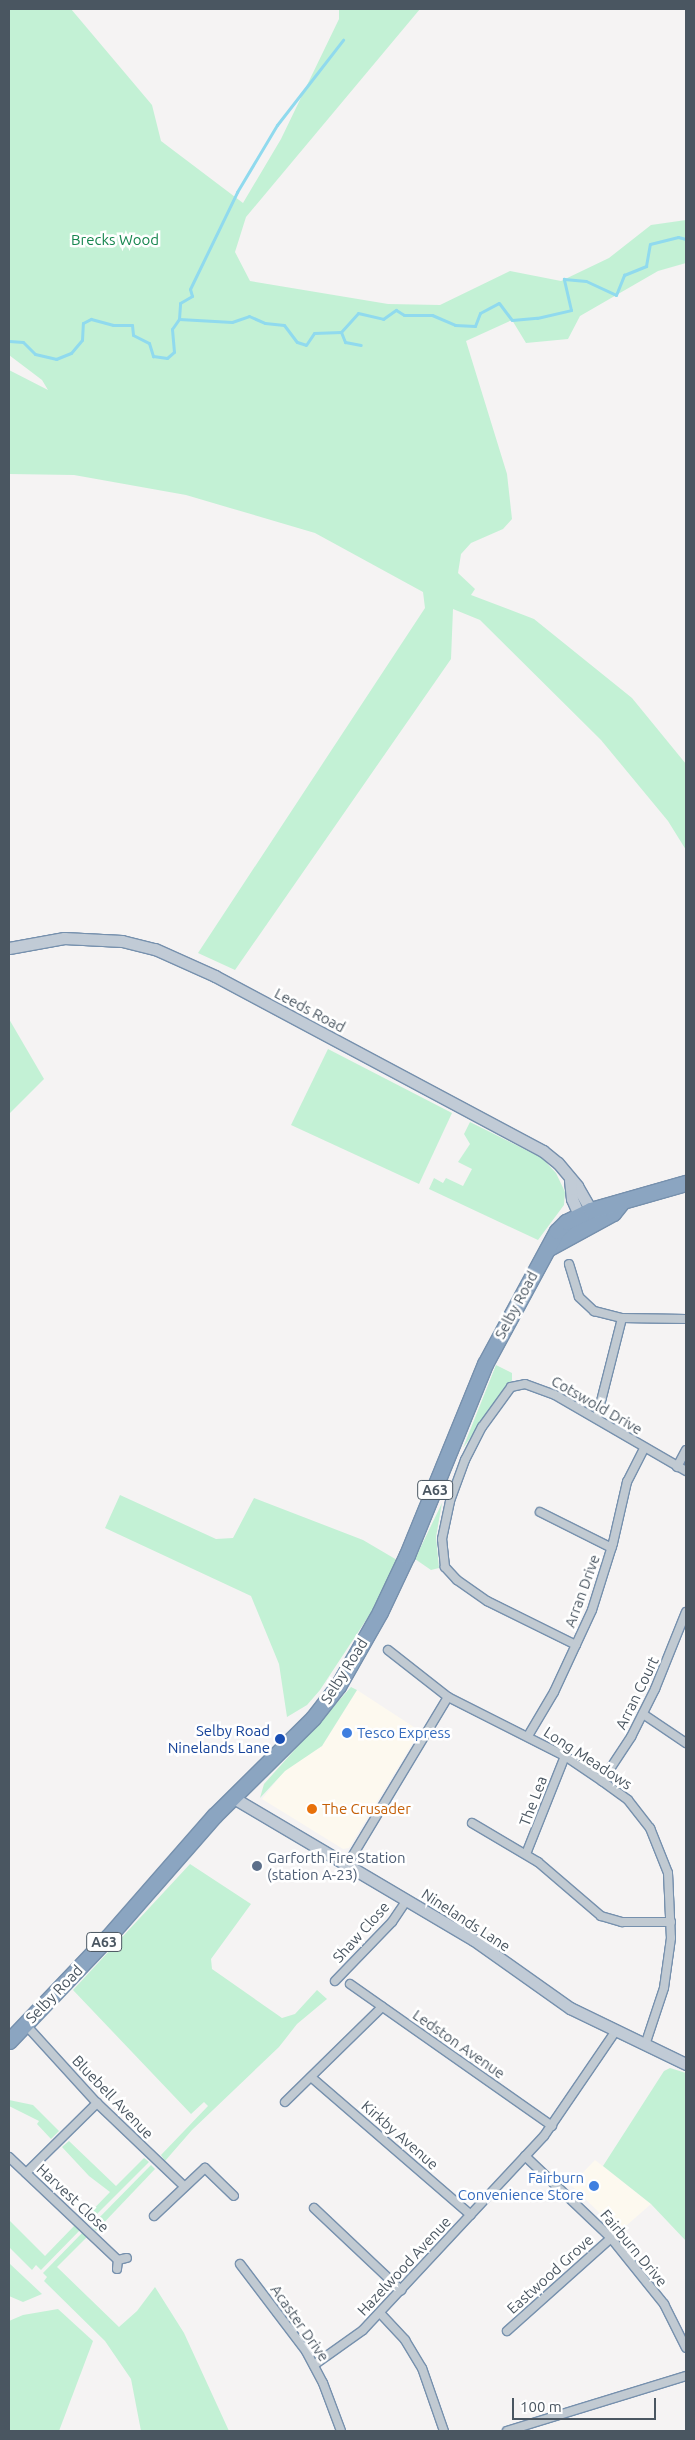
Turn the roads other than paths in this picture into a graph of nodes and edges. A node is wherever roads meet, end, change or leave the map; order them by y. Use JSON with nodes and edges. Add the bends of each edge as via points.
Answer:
{"nodes":[{"id":1,"x":9,"y":948,"type":"edge"},
{"id":2,"x":686,"y":1183,"type":"edge"},
{"id":3,"x":588,"y":1218,"type":"junction"},
{"id":4,"x":569,"y":1264,"type":"dead end"},
{"id":5,"x":622,"y":1318,"type":"junction"},
{"id":6,"x":686,"y":1319,"type":"edge"},
{"id":7,"x":596,"y":1418,"type":"junction"},
{"id":8,"x":644,"y":1448,"type":"junction"},
{"id":9,"x":686,"y":1450,"type":"edge"},
{"id":10,"x":677,"y":1466,"type":"junction"},
{"id":11,"x":686,"y":1471,"type":"edge"},
{"id":12,"x":540,"y":1512,"type":"dead end"},
{"id":13,"x":612,"y":1548,"type":"junction"},
{"id":14,"x":686,"y":1612,"type":"edge"},
{"id":15,"x":682,"y":1635,"type":"edge"},
{"id":16,"x":576,"y":1645,"type":"junction"},
{"id":17,"x":388,"y":1650,"type":"dead end"},
{"id":18,"x":448,"y":1697,"type":"junction"},
{"id":19,"x":643,"y":1714,"type":"junction"},
{"id":20,"x":528,"y":1736,"type":"junction"},
{"id":21,"x":686,"y":1743,"type":"edge"},
{"id":22,"x":565,"y":1756,"type":"junction"},
{"id":23,"x":602,"y":1781,"type":"junction"},
{"id":24,"x":232,"y":1798,"type":"junction"},
{"id":25,"x":472,"y":1823,"type":"dead end"},
{"id":26,"x":526,"y":1854,"type":"junction"},
{"id":27,"x":347,"y":1865,"type":"junction"},
{"id":28,"x":407,"y":1900,"type":"junction"},
{"id":29,"x":671,"y":1922,"type":"junction"},
{"id":30,"x":335,"y":1981,"type":"dead end"},
{"id":31,"x":350,"y":1984,"type":"dead end"},
{"id":32,"x":382,"y":2007,"type":"junction"},
{"id":33,"x":25,"y":2024,"type":"junction"},
{"id":34,"x":615,"y":2032,"type":"junction"},
{"id":35,"x":9,"y":2041,"type":"edge"},
{"id":36,"x":645,"y":2045,"type":"junction"},
{"id":37,"x":686,"y":2064,"type":"edge"},
{"id":38,"x":311,"y":2077,"type":"junction"},
{"id":39,"x":285,"y":2102,"type":"dead end"},
{"id":40,"x":97,"y":2103,"type":"junction"},
{"id":41,"x":552,"y":2126,"type":"junction"},
{"id":42,"x":9,"y":2156,"type":"edge"},
{"id":43,"x":526,"y":2156,"type":"junction"},
{"id":44,"x":26,"y":2173,"type":"junction"},
{"id":45,"x":184,"y":2186,"type":"junction"},
{"id":46,"x":234,"y":2196,"type":"dead end"},
{"id":47,"x":314,"y":2208,"type":"dead end"},
{"id":48,"x":471,"y":2215,"type":"junction"},
{"id":49,"x":154,"y":2216,"type":"dead end"},
{"id":50,"x":611,"y":2238,"type":"junction"},
{"id":51,"x":127,"y":2258,"type":"dead end"},
{"id":52,"x":118,"y":2260,"type":"junction"},
{"id":53,"x":240,"y":2264,"type":"dead end"},
{"id":54,"x":117,"y":2268,"type":"dead end"},
{"id":55,"x":401,"y":2290,"type":"junction"},
{"id":56,"x":380,"y":2312,"type":"junction"},
{"id":57,"x":507,"y":2331,"type":"dead end"},
{"id":58,"x":686,"y":2348,"type":"edge"},
{"id":59,"x":314,"y":2365,"type":"junction"},
{"id":60,"x":686,"y":2376,"type":"edge"},
{"id":61,"x":341,"y":2431,"type":"edge"},
{"id":62,"x":444,"y":2431,"type":"edge"},
{"id":63,"x":507,"y":2431,"type":"edge"}],
"edges":[{"from":1,"to":3,"type":"main road","name":"Leeds Road","via":[[64,938],[122,941],[171,956],[215,976],[538,1148],[558,1163],[570,1180],[571,1195]]},
{"from":2,"to":3,"type":"highway","name":"Selby Road","number":"A63","via":[[621,1203],[613,1213]]},
{"from":3,"to":24,"type":"highway","name":"Selby Road","number":"A63","via":[[562,1226],[528,1281],[485,1364],[407,1555],[348,1670],[323,1706]]},
{"from":4,"to":5,"type":"street","via":[[579,1296],[588,1308]]},
{"from":5,"to":6,"type":"street"},
{"from":5,"to":7,"type":"street"},
{"from":7,"to":8,"type":"street","name":"Cotswold Drive"},
{"from":7,"to":16,"type":"street","name":"Cotswold Drive","via":[[541,1388],[520,1383],[511,1386],[482,1427],[465,1460],[450,1501],[442,1539],[444,1567],[457,1580],[504,1611]]},
{"from":8,"to":10,"type":"street","name":"Cotswold Drive"},
{"from":8,"to":13,"type":"street","name":"Arran Drive","via":[[627,1482]]},
{"from":9,"to":10,"type":"street"},
{"from":10,"to":11,"type":"street","name":"Cotswold Drive"},
{"from":12,"to":13,"type":"street"},
{"from":13,"to":16,"type":"street","name":"Arran Drive"},
{"from":14,"to":15,"type":"street","name":"Arran Court"},
{"from":15,"to":19,"type":"street","name":"Arran Court"},
{"from":16,"to":20,"type":"street","name":"Arran Drive"},
{"from":17,"to":18,"type":"street","name":"Long Meadows"},
{"from":18,"to":20,"type":"street","name":"Long Meadows"},
{"from":18,"to":27,"type":"street"},
{"from":19,"to":21,"type":"street"},
{"from":19,"to":23,"type":"street","name":"Arran Court"},
{"from":20,"to":22,"type":"street","name":"Long Meadows"},
{"from":22,"to":23,"type":"street","name":"Long Meadows"},
{"from":22,"to":26,"type":"street","name":"The Lea"},
{"from":23,"to":29,"type":"street","name":"Long Meadows","via":[[636,1809],[656,1839],[668,1872]]},
{"from":24,"to":27,"type":"main road","name":"Ninelands Lane"},
{"from":24,"to":33,"type":"highway","name":"Selby Road","number":"A63","via":[[108,1938]]},
{"from":25,"to":26,"type":"street"},
{"from":26,"to":29,"type":"street","via":[[601,1916],[622,1922]]},
{"from":27,"to":28,"type":"main road","name":"Ninelands Lane"},
{"from":28,"to":30,"type":"street","name":"Shaw Close","via":[[392,1922]]},
{"from":28,"to":34,"type":"main road","name":"Ninelands Lane","via":[[474,1940],[551,1997]]},
{"from":29,"to":36,"type":"street","name":"Long Meadows","via":[[668,1972]]},
{"from":31,"to":32,"type":"street","name":"Ledston Avenue"},
{"from":32,"to":38,"type":"street"},
{"from":32,"to":41,"type":"street","name":"Ledston Avenue"},
{"from":33,"to":35,"type":"highway","name":"Selby Road","number":"A63"},
{"from":33,"to":40,"type":"street","name":"Bluebell Avenue"},
{"from":34,"to":36,"type":"main road","name":"Ninelands Lane"},
{"from":34,"to":41,"type":"street","name":"Hazelwood Avenue"},
{"from":36,"to":37,"type":"main road","name":"Ninelands Lane"},
{"from":38,"to":39,"type":"street"},
{"from":38,"to":48,"type":"street","name":"Kirkby Avenue"},
{"from":40,"to":44,"type":"street"},
{"from":40,"to":45,"type":"street","name":"Bluebell Avenue"},
{"from":41,"to":43,"type":"street","name":"Hazelwood Avenue"},
{"from":42,"to":44,"type":"street","name":"Harvest Close"},
{"from":43,"to":48,"type":"street","name":"Hazelwood Avenue"},
{"from":43,"to":50,"type":"street","name":"Fairburn Drive"},
{"from":44,"to":52,"type":"street","name":"Harvest Close"},
{"from":45,"to":46,"type":"street","via":[[205,2168]]},
{"from":45,"to":49,"type":"street"},
{"from":47,"to":55,"type":"street"},
{"from":48,"to":55,"type":"street","name":"Hazelwood Avenue"},
{"from":50,"to":57,"type":"street","name":"Eastwood Grove"},
{"from":50,"to":58,"type":"street","name":"Fairburn Drive","via":[[664,2304]]},
{"from":51,"to":52,"type":"street"},
{"from":52,"to":54,"type":"street"},
{"from":53,"to":59,"type":"street","name":"Acaster Drive"},
{"from":55,"to":56,"type":"street","name":"Hazelwood Avenue"},
{"from":56,"to":59,"type":"street","name":"Hazelwood Avenue","via":[[353,2339]]},
{"from":56,"to":62,"type":"street","via":[[405,2340],[422,2368]]},
{"from":59,"to":61,"type":"street","name":"Acaster Drive"},
{"from":60,"to":63,"type":"street"}]}
